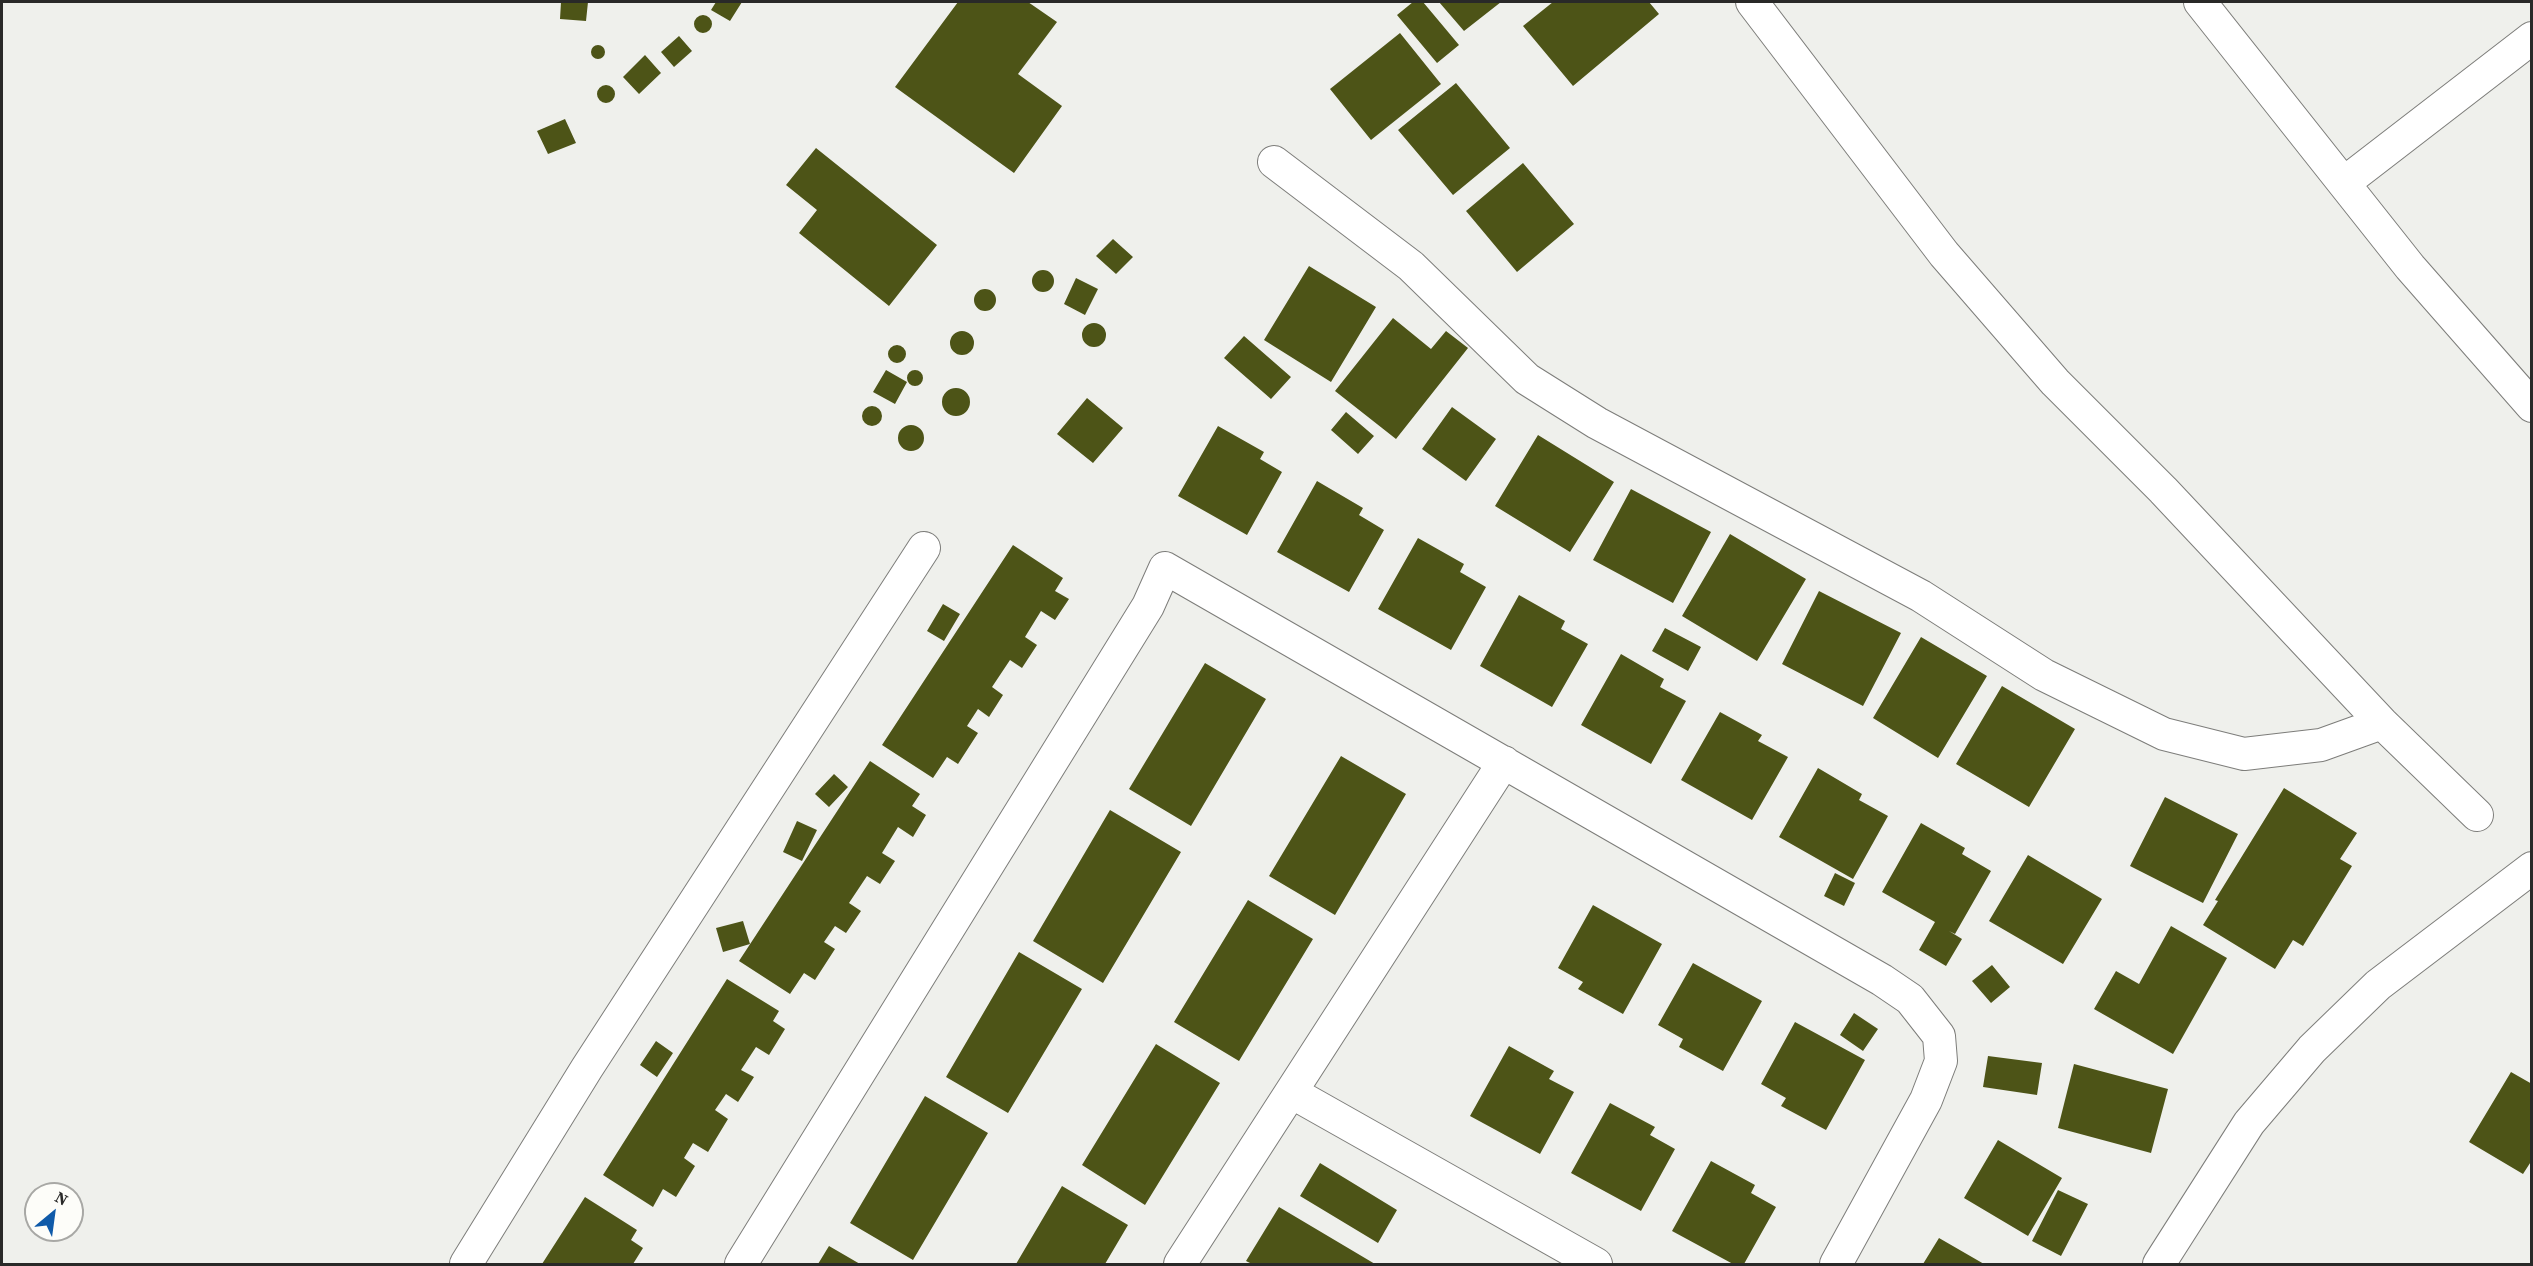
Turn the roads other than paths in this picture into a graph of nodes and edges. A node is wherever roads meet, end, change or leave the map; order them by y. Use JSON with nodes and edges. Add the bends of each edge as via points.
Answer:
{"nodes":[{"id":1,"x":1752,"y":2,"type":"edge"},
{"id":2,"x":2200,"y":2,"type":"edge"},
{"id":3,"x":2532,"y":38,"type":"edge"},
{"id":4,"x":1274,"y":162,"type":"dead end"},
{"id":5,"x":2344,"y":183,"type":"junction"},
{"id":6,"x":2532,"y":406,"type":"edge"},
{"id":7,"x":924,"y":548,"type":"dead end"},
{"id":8,"x":2382,"y":723,"type":"junction"},
{"id":9,"x":1504,"y":762,"type":"junction"},
{"id":10,"x":2477,"y":815,"type":"dead end"},
{"id":11,"x":2532,"y":868,"type":"edge"},
{"id":12,"x":1291,"y":1092,"type":"junction"},
{"id":13,"x":466,"y":1264,"type":"edge"},
{"id":14,"x":741,"y":1264,"type":"edge"},
{"id":15,"x":1180,"y":1264,"type":"edge"},
{"id":16,"x":1596,"y":1264,"type":"edge"},
{"id":17,"x":1836,"y":1264,"type":"edge"},
{"id":18,"x":2160,"y":1264,"type":"edge"}],
"edges":[{"from":1,"to":8,"type":"street","via":[[1944,254],[2055,382],[2163,490]]},
{"from":2,"to":5,"type":"street"},
{"from":3,"to":5,"type":"street"},
{"from":4,"to":8,"type":"street","via":[[1411,266],[1527,379],[1597,423],[1921,596],[2044,675],[2164,734],[2244,754],[2321,745]]},
{"from":5,"to":6,"type":"street","via":[[2417,276]]},
{"from":7,"to":13,"type":"street","via":[[587,1068]]},
{"from":8,"to":10,"type":"street"},
{"from":9,"to":12,"type":"street"},
{"from":9,"to":14,"type":"street","via":[[1165,568],[1142,616]]},
{"from":9,"to":17,"type":"street","via":[[1882,980],[1910,999],[1939,1036],[1941,1060],[1926,1100]]},
{"from":11,"to":18,"type":"street","via":[[2378,985],[2312,1049],[2249,1123]]},
{"from":12,"to":15,"type":"street"},
{"from":12,"to":16,"type":"street"}]}
